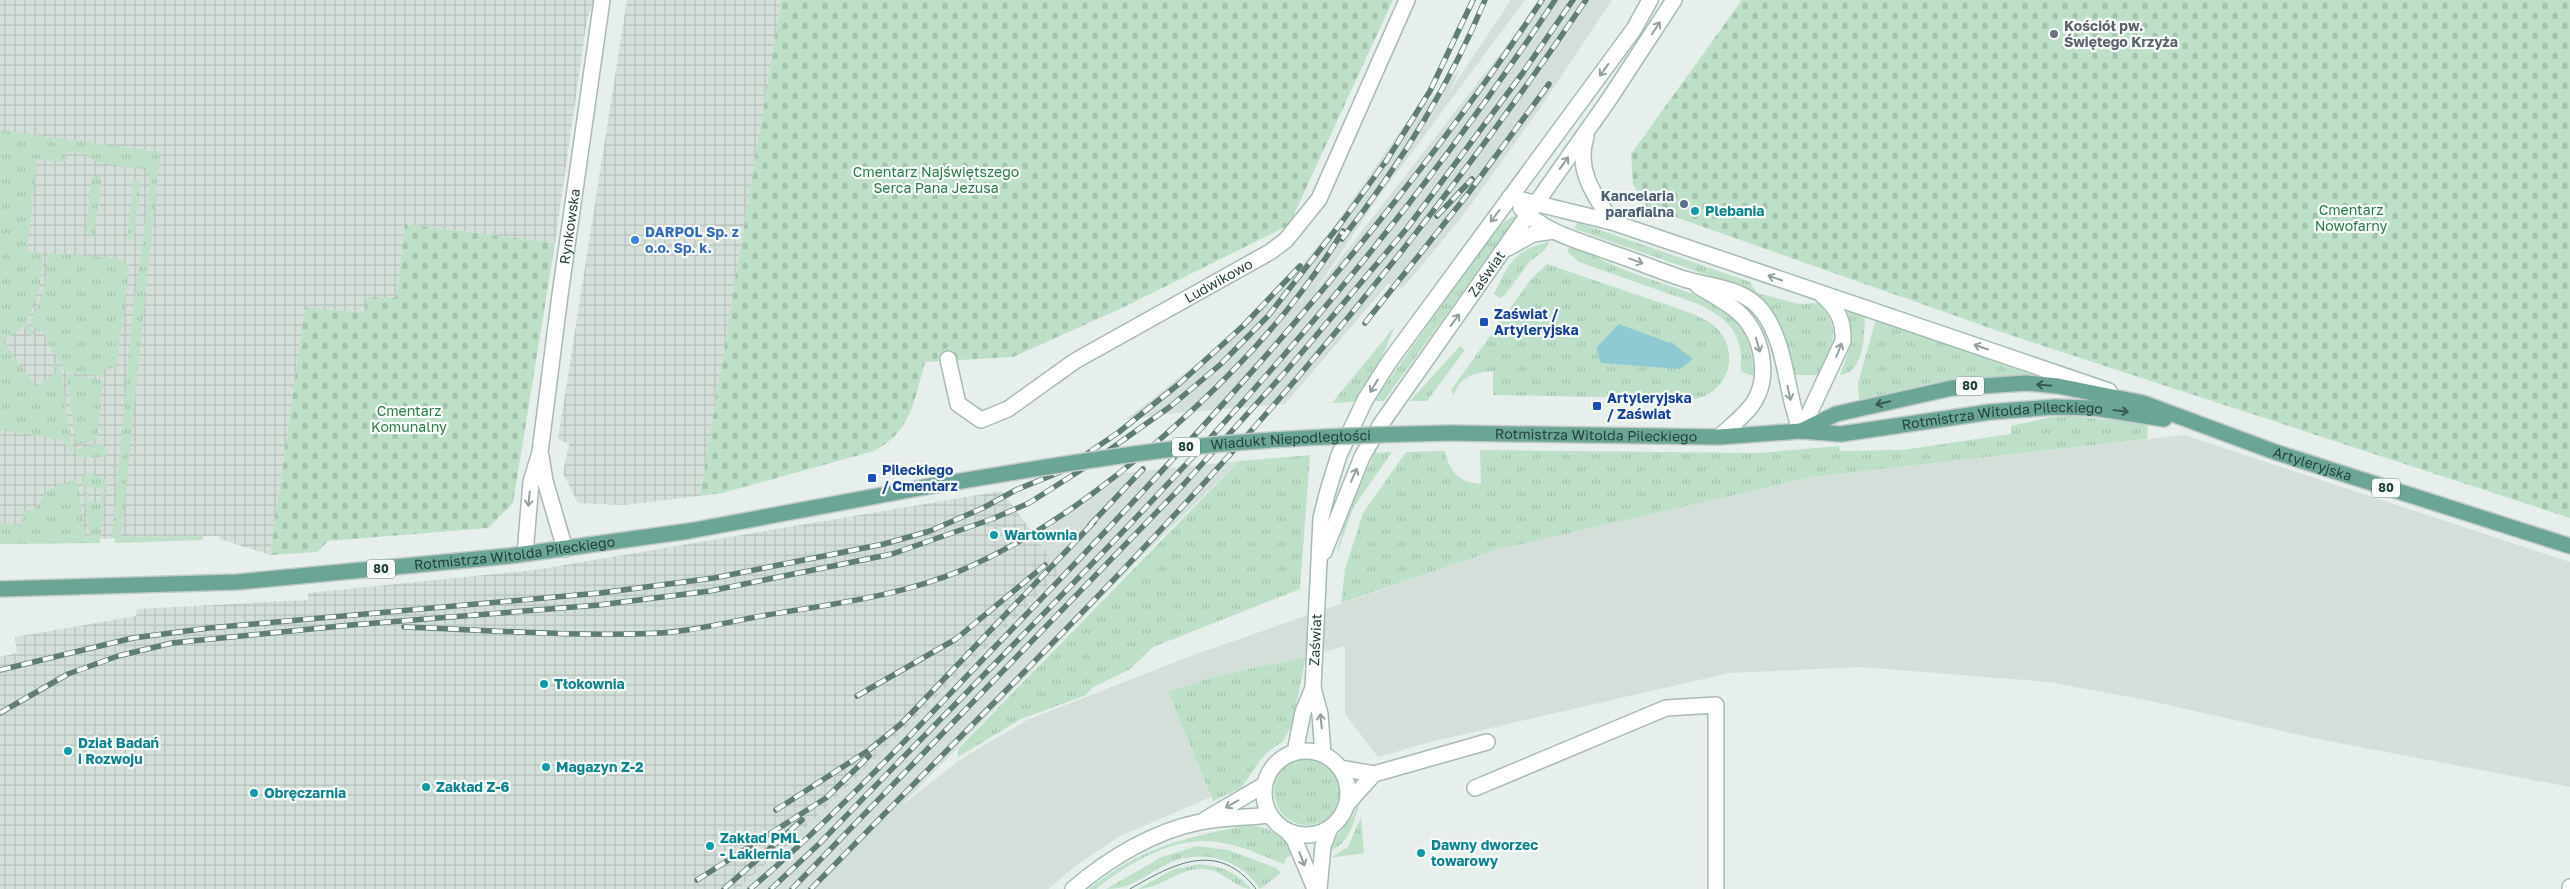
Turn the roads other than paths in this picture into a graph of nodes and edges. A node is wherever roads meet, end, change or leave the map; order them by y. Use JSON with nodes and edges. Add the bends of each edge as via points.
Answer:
{"nodes":[{"id":1,"x":602,"y":0,"type":"edge"},
{"id":2,"x":1407,"y":0,"type":"edge"},
{"id":3,"x":1650,"y":0,"type":"edge"},
{"id":4,"x":1674,"y":0,"type":"edge"},
{"id":5,"x":1589,"y":128,"type":"junction"},
{"id":6,"x":1510,"y":197,"type":"junction"},
{"id":7,"x":1532,"y":208,"type":"junction"},
{"id":8,"x":1612,"y":222,"type":"junction"},
{"id":9,"x":1553,"y":231,"type":"junction"},
{"id":10,"x":1503,"y":252,"type":"junction"},
{"id":11,"x":1686,"y":279,"type":"junction"},
{"id":12,"x":1821,"y":294,"type":"junction"},
{"id":13,"x":948,"y":359,"type":"dead end"},
{"id":14,"x":2143,"y":403,"type":"junction"},
{"id":15,"x":2202,"y":427,"type":"junction"},
{"id":16,"x":1801,"y":431,"type":"junction"},
{"id":17,"x":1450,"y":433,"type":"joint"},
{"id":18,"x":1719,"y":437,"type":"junction"},
{"id":19,"x":540,"y":452,"type":"junction"},
{"id":20,"x":925,"y":487,"type":"joint"},
{"id":21,"x":2570,"y":546,"type":"edge"},
{"id":22,"x":565,"y":549,"type":"junction"},
{"id":23,"x":525,"y":554,"type":"junction"},
{"id":24,"x":1321,"y":560,"type":"junction"},
{"id":25,"x":4,"y":587,"type":"edge"},
{"id":26,"x":1313,"y":688,"type":"junction"},
{"id":27,"x":1488,"y":742,"type":"dead end"},
{"id":28,"x":1295,"y":752,"type":"junction"},
{"id":29,"x":1323,"y":754,"type":"junction"},
{"id":30,"x":1340,"y":768,"type":"junction"},
{"id":31,"x":1374,"y":774,"type":"junction"},
{"id":32,"x":1264,"y":785,"type":"junction"},
{"id":33,"x":1475,"y":788,"type":"dead end"},
{"id":34,"x":1347,"y":804,"type":"junction"},
{"id":35,"x":1269,"y":815,"type":"junction"},
{"id":36,"x":1200,"y":822,"type":"junction"},
{"id":37,"x":1330,"y":828,"type":"junction"},
{"id":38,"x":1287,"y":831,"type":"junction"},
{"id":39,"x":1073,"y":889,"type":"edge"},
{"id":40,"x":1314,"y":889,"type":"edge"},
{"id":41,"x":1319,"y":889,"type":"edge"},
{"id":42,"x":1716,"y":889,"type":"edge"}],
"edges":[{"from":1,"to":19,"type":"street","name":"Rynkowska"},
{"from":2,"to":13,"type":"street","name":"Ludwikowo","via":[[1319,199],[1286,240],[1075,362],[1008,409],[981,420],[958,404]]},
{"from":3,"to":6,"type":"street","name":"Zaświat","one_way":true,"via":[[1634,29]]},
{"from":5,"to":4,"type":"street","name":"Zaświat","one_way":true},
{"from":7,"to":5,"type":"street","name":"Zaświat","one_way":true},
{"from":5,"to":8,"type":"street","via":[[1583,152],[1585,171],[1593,194]]},
{"from":6,"to":7,"type":"street"},
{"from":6,"to":24,"type":"street","name":"Zaświat","one_way":true,"via":[[1389,362],[1365,400],[1339,455],[1327,494],[1321,518]]},
{"from":7,"to":8,"type":"street"},
{"from":7,"to":9,"type":"street"},
{"from":7,"to":10,"type":"street","name":"Zaświat"},
{"from":12,"to":8,"type":"street","one_way":true},
{"from":9,"to":10,"type":"street","via":[[1525,237]]},
{"from":9,"to":11,"type":"street","one_way":true},
{"from":24,"to":10,"type":"street","name":"Zaświat","one_way":true,"via":[[1355,472],[1381,424]]},
{"from":11,"to":16,"type":"street","one_way":true,"via":[[1721,286],[1748,299],[1763,312],[1781,348],[1794,414]]},
{"from":11,"to":18,"type":"street","one_way":true,"via":[[1738,312],[1748,322],[1760,346],[1762,375],[1755,398],[1742,416]]},
{"from":14,"to":12,"type":"street","one_way":true},
{"from":16,"to":12,"type":"street","one_way":true,"via":[[1843,341],[1837,308]]},
{"from":14,"to":15,"type":"main road","name":"Artyleryjska"},
{"from":14,"to":16,"type":"main road","name":"Rotmistrza Witolda Pileckiego","number":"80","one_way":true,"via":[[2058,386],[1985,385],[1952,388],[1836,414]]},
{"from":16,"to":15,"type":"main road","name":"Rotmistrza Witolda Pileckiego","number":"80","one_way":true,"via":[[1841,434],[1990,412],[2054,407],[2136,413]]},
{"from":15,"to":21,"type":"main road","name":"Artyleryjska","number":"80"},
{"from":16,"to":18,"type":"main road","name":"Rotmistrza Witolda Pileckiego","number":"80"},
{"from":17,"to":18,"type":"main road","name":"Rotmistrza Witolda Pileckiego","number":"80"},
{"from":17,"to":20,"type":"main road","name":"Wiadukt Niepodległości","number":"80","bridge":true,"via":[[1307,438],[1174,449]]},
{"from":19,"to":22,"type":"street","name":"Rynkowska"},
{"from":19,"to":23,"type":"street","name":"Rynkowska","one_way":true,"via":[[531,482]]},
{"from":20,"to":22,"type":"main road","name":"Rotmistrza Witolda Pileckiego","number":"80","via":[[689,531]]},
{"from":22,"to":23,"type":"main road","name":"Rotmistrza Witolda Pileckiego","number":"80"},
{"from":23,"to":25,"type":"main road","name":"Rotmistrza Witolda Pileckiego","number":"80","via":[[237,582]]},
{"from":24,"to":26,"type":"street","name":"Zaświat"},
{"from":26,"to":28,"type":"street","name":"Zaświat","via":[[1303,712]]},
{"from":29,"to":26,"type":"street","name":"Zaświat","one_way":true,"via":[[1320,714]]},
{"from":27,"to":31,"type":"street"},
{"from":28,"to":29,"type":"street"},
{"from":28,"to":32,"type":"street","via":[[1275,764]]},
{"from":29,"to":30,"type":"street"},
{"from":30,"to":31,"type":"street"},
{"from":30,"to":34,"type":"street","via":[[1348,792]]},
{"from":31,"to":34,"type":"street"},
{"from":32,"to":35,"type":"street"},
{"from":32,"to":36,"type":"street","one_way":true},
{"from":33,"to":42,"type":"street","via":[[1666,708],[1716,705]]},
{"from":34,"to":37,"type":"street","via":[[1341,817]]},
{"from":35,"to":36,"type":"street"},
{"from":35,"to":38,"type":"street"},
{"from":36,"to":39,"type":"street","via":[[1136,846]]},
{"from":37,"to":38,"type":"street","via":[[1302,836]]},
{"from":37,"to":41,"type":"street","via":[[1323,846]]},
{"from":38,"to":40,"type":"street","one_way":true,"via":[[1294,839]]}]}
